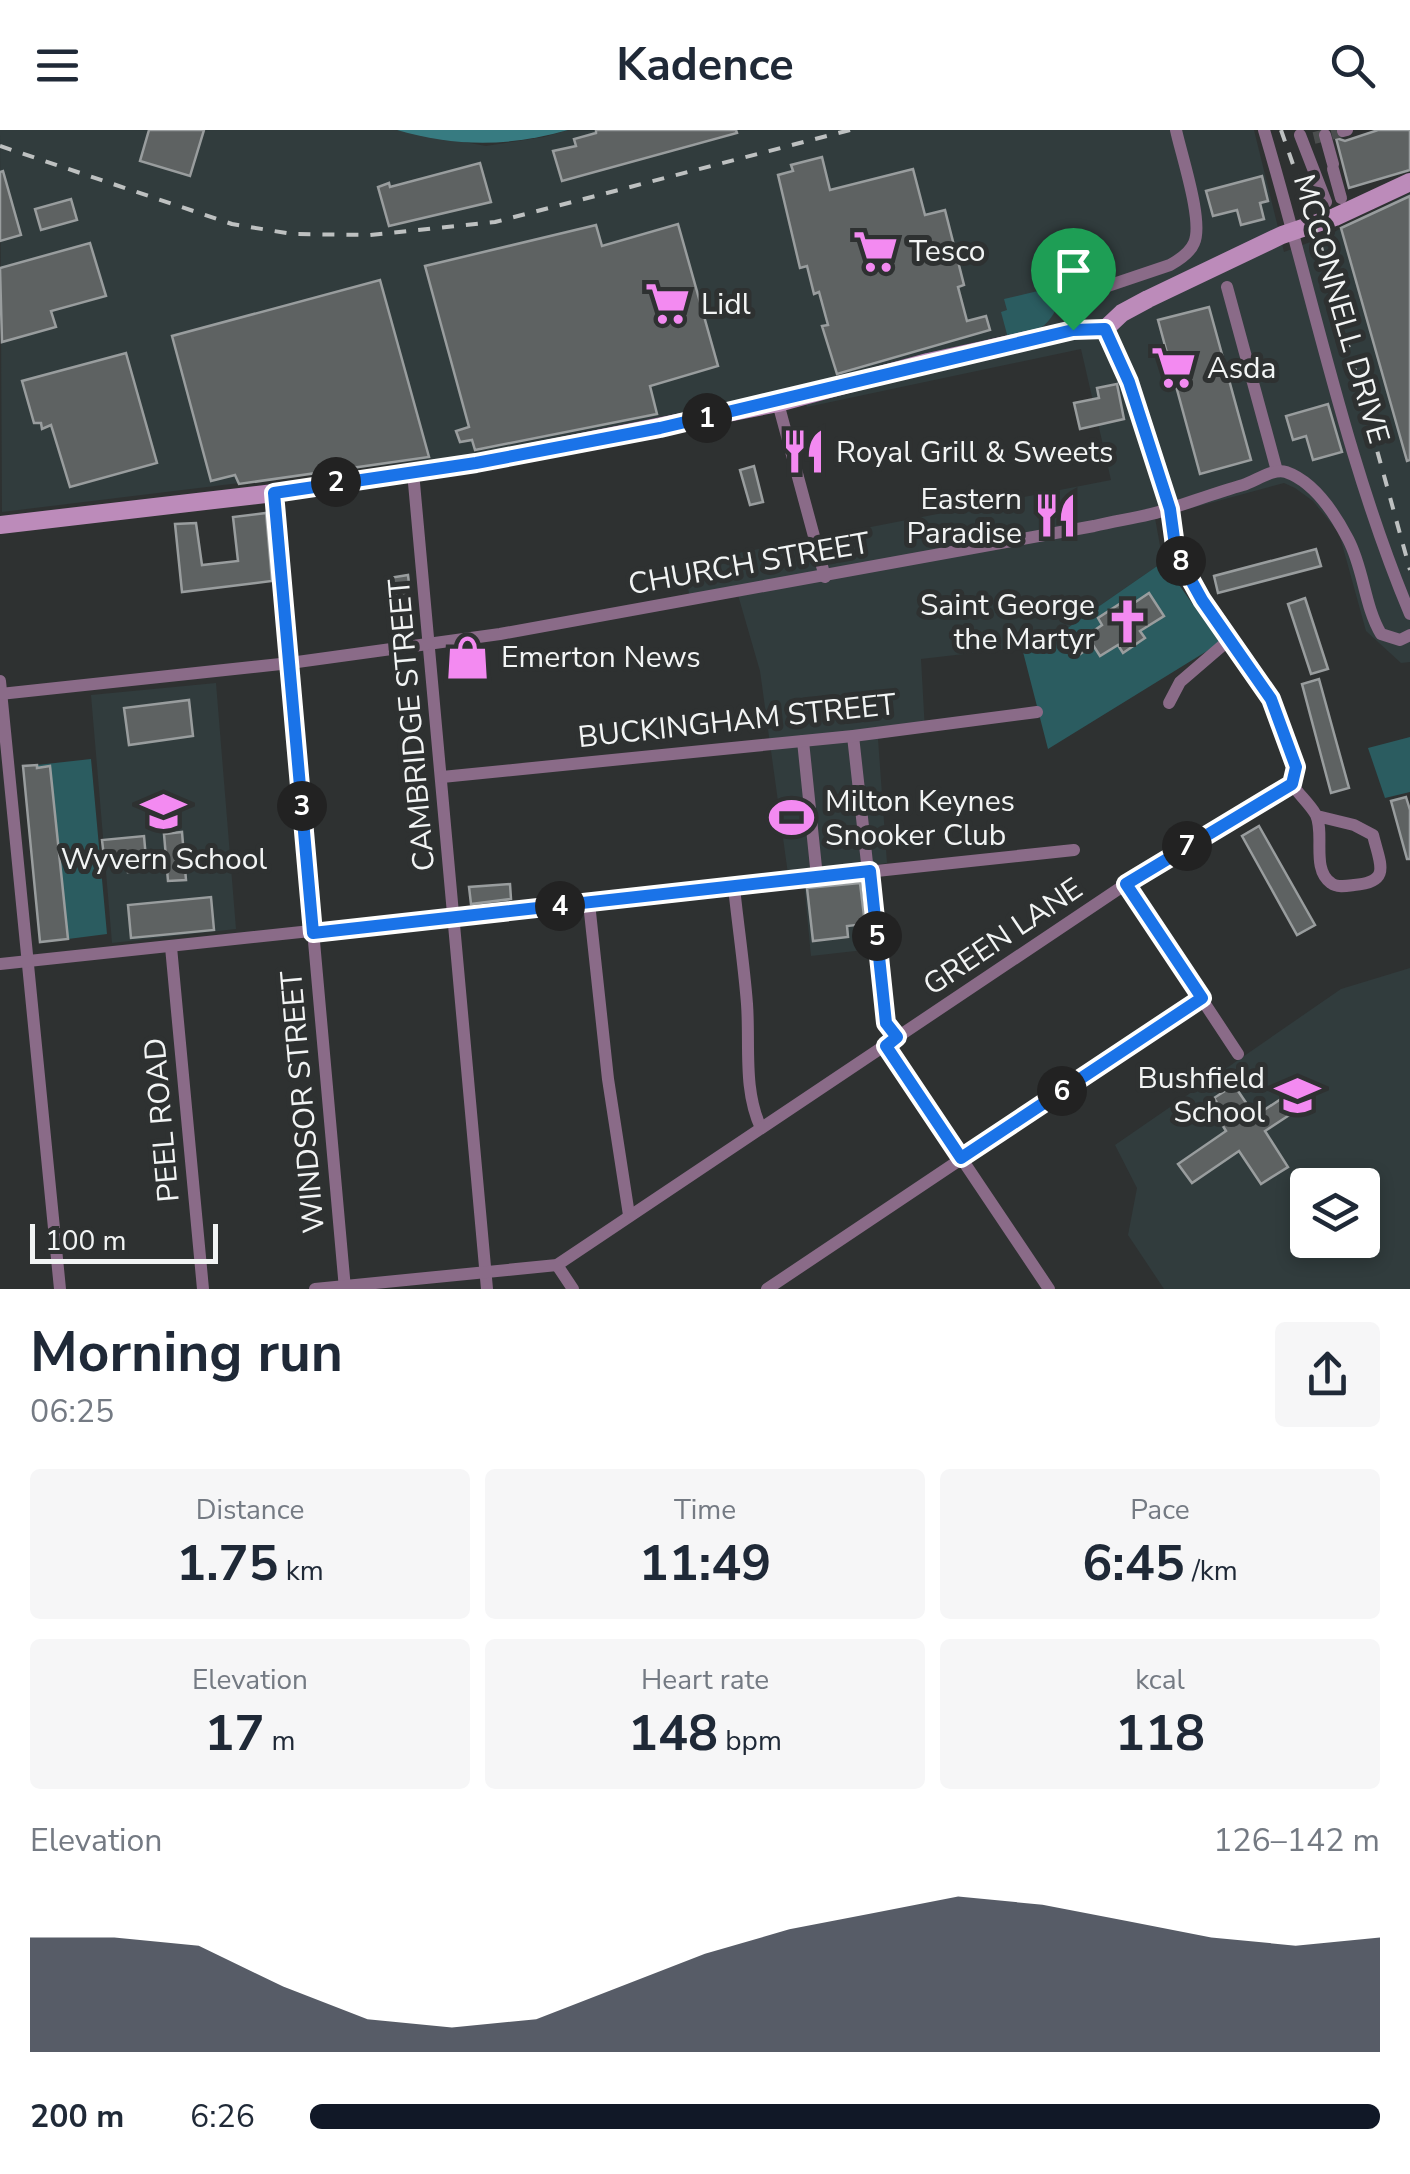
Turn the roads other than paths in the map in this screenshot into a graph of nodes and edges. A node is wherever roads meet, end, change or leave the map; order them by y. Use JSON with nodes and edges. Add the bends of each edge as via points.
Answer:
{"nodes":[{"id":1,"x":1176,"y":130,"type":"edge"},
{"id":2,"x":1264,"y":130,"type":"edge"},
{"id":3,"x":1309,"y":135,"type":"edge"},
{"id":4,"x":1410,"y":182,"type":"edge"},
{"id":5,"x":1341,"y":198,"type":"dead end"},
{"id":6,"x":1326,"y":202,"type":"dead end"},
{"id":7,"x":1227,"y":286,"type":"dead end"},
{"id":8,"x":1105,"y":329,"type":"junction"},
{"id":9,"x":1073,"y":330,"type":"junction"},
{"id":10,"x":778,"y":402,"type":"junction"},
{"id":11,"x":1277,"y":471,"type":"junction"},
{"id":12,"x":414,"y":472,"type":"junction"},
{"id":13,"x":274,"y":493,"type":"junction"},
{"id":14,"x":1170,"y":509,"type":"junction"},
{"id":15,"x":0,"y":525,"type":"edge"},
{"id":16,"x":824,"y":576,"type":"junction"},
{"id":17,"x":1410,"y":614,"type":"edge"},
{"id":18,"x":1405,"y":637,"type":"edge"},
{"id":19,"x":1230,"y":639,"type":"junction"},
{"id":20,"x":430,"y":644,"type":"junction"},
{"id":21,"x":290,"y":664,"type":"junction"},
{"id":22,"x":0,"y":681,"type":"edge"},
{"id":23,"x":1,"y":694,"type":"edge"},
{"id":24,"x":1169,"y":703,"type":"dead end"},
{"id":25,"x":1037,"y":712,"type":"dead end"},
{"id":26,"x":853,"y":736,"type":"junction"},
{"id":27,"x":803,"y":741,"type":"junction"},
{"id":28,"x":442,"y":777,"type":"junction"},
{"id":29,"x":1292,"y":784,"type":"junction"},
{"id":30,"x":1317,"y":816,"type":"junction"},
{"id":31,"x":1074,"y":850,"type":"dead end"},
{"id":32,"x":869,"y":872,"type":"junction"},
{"id":33,"x":817,"y":877,"type":"junction"},
{"id":34,"x":1126,"y":884,"type":"junction"},
{"id":35,"x":734,"y":887,"type":"junction"},
{"id":36,"x":590,"y":903,"type":"junction"},
{"id":37,"x":454,"y":917,"type":"junction"},
{"id":38,"x":313,"y":933,"type":"junction"},
{"id":39,"x":171,"y":947,"type":"junction"},
{"id":40,"x":28,"y":961,"type":"junction"},
{"id":41,"x":0,"y":964,"type":"edge"},
{"id":42,"x":1202,"y":998,"type":"junction"},
{"id":43,"x":892,"y":1042,"type":"junction"},
{"id":44,"x":1238,"y":1054,"type":"dead end"},
{"id":45,"x":760,"y":1128,"type":"junction"},
{"id":46,"x":961,"y":1158,"type":"junction"},
{"id":47,"x":629,"y":1215,"type":"junction"},
{"id":48,"x":557,"y":1265,"type":"junction"},
{"id":49,"x":486,"y":1273,"type":"junction"},
{"id":50,"x":345,"y":1288,"type":"edge"},
{"id":51,"x":60,"y":1289,"type":"edge"},
{"id":52,"x":203,"y":1289,"type":"edge"},
{"id":53,"x":315,"y":1289,"type":"edge"},
{"id":54,"x":487,"y":1289,"type":"edge"},
{"id":55,"x":573,"y":1289,"type":"edge"},
{"id":56,"x":767,"y":1289,"type":"edge"},
{"id":57,"x":1049,"y":1289,"type":"edge"}],
"edges":[{"from":1,"to":9,"type":"street","via":[[1197,226],[1194,245],[1170,265],[1081,295],[1071,308]]},
{"from":2,"to":17,"type":"street","name":"MCCONNELL DRIVE","via":[[1366,488]]},
{"from":3,"to":5,"type":"street","via":[[1333,166]]},
{"from":3,"to":6,"type":"street"},
{"from":4,"to":8,"type":"street","via":[[1184,281],[1122,312]]},
{"from":7,"to":11,"type":"street"},
{"from":8,"to":9,"type":"street"},
{"from":8,"to":14,"type":"street"},
{"from":9,"to":10,"type":"street"},
{"from":10,"to":12,"type":"street"},
{"from":10,"to":16,"type":"street"},
{"from":11,"to":14,"type":"street","name":"CHURCH STREET"},
{"from":11,"to":18,"type":"street","via":[[1304,484],[1338,520],[1374,621],[1382,634]]},
{"from":12,"to":13,"type":"street"},
{"from":12,"to":20,"type":"street","name":"CAMBRIDGE STREET"},
{"from":13,"to":15,"type":"street"},
{"from":13,"to":21,"type":"street","name":"WINDSOR STREET"},
{"from":14,"to":16,"type":"street","name":"CHURCH STREET"},
{"from":14,"to":19,"type":"street","via":[[1176,553]]},
{"from":16,"to":20,"type":"street","name":"CHURCH STREET"},
{"from":19,"to":24,"type":"street","via":[[1180,682]]},
{"from":19,"to":29,"type":"street","via":[[1271,699],[1296,767]]},
{"from":20,"to":21,"type":"street","name":"CHURCH STREET"},
{"from":20,"to":28,"type":"street","name":"CAMBRIDGE STREET"},
{"from":21,"to":23,"type":"street","name":"CHURCH STREET"},
{"from":21,"to":38,"type":"street","name":"WINDSOR STREET"},
{"from":22,"to":23,"type":"street"},
{"from":23,"to":40,"type":"street"},
{"from":25,"to":26,"type":"street","name":"BUCKINGHAM STREET"},
{"from":26,"to":27,"type":"street","name":"BUCKINGHAM STREET"},
{"from":26,"to":32,"type":"street"},
{"from":27,"to":28,"type":"street","name":"BUCKINGHAM STREET"},
{"from":27,"to":33,"type":"street"},
{"from":28,"to":37,"type":"street","name":"CAMBRIDGE STREET"},
{"from":29,"to":30,"type":"street"},
{"from":29,"to":34,"type":"street","name":"GREEN LANE"},
{"from":30,"to":30,"type":"street","via":[[1322,872],[1330,883],[1379,879],[1373,835]]},
{"from":31,"to":32,"type":"street"},
{"from":32,"to":33,"type":"street"},
{"from":32,"to":43,"type":"street"},
{"from":33,"to":35,"type":"street"},
{"from":34,"to":42,"type":"street"},
{"from":34,"to":43,"type":"street","name":"GREEN LANE"},
{"from":35,"to":36,"type":"street"},
{"from":35,"to":45,"type":"street"},
{"from":36,"to":37,"type":"street"},
{"from":36,"to":47,"type":"street"},
{"from":37,"to":38,"type":"street"},
{"from":37,"to":49,"type":"street","name":"CAMBRIDGE STREET"},
{"from":38,"to":39,"type":"street"},
{"from":38,"to":50,"type":"street","name":"WINDSOR STREET"},
{"from":39,"to":40,"type":"street"},
{"from":39,"to":52,"type":"street","name":"PEEL ROAD"},
{"from":40,"to":41,"type":"street"},
{"from":40,"to":51,"type":"street"},
{"from":42,"to":44,"type":"street"},
{"from":42,"to":46,"type":"street"},
{"from":43,"to":45,"type":"street","name":"GREEN LANE"},
{"from":43,"to":46,"type":"street"},
{"from":45,"to":47,"type":"street","name":"GREEN LANE"},
{"from":46,"to":56,"type":"street"},
{"from":46,"to":57,"type":"street"},
{"from":47,"to":48,"type":"street","name":"GREEN LANE"},
{"from":48,"to":49,"type":"street","name":"GREEN LANE"},
{"from":48,"to":55,"type":"street"},
{"from":49,"to":50,"type":"street","name":"GREEN LANE"},
{"from":49,"to":54,"type":"street","name":"CAMBRIDGE STREET"},
{"from":50,"to":53,"type":"street","name":"GREEN LANE"}]}
